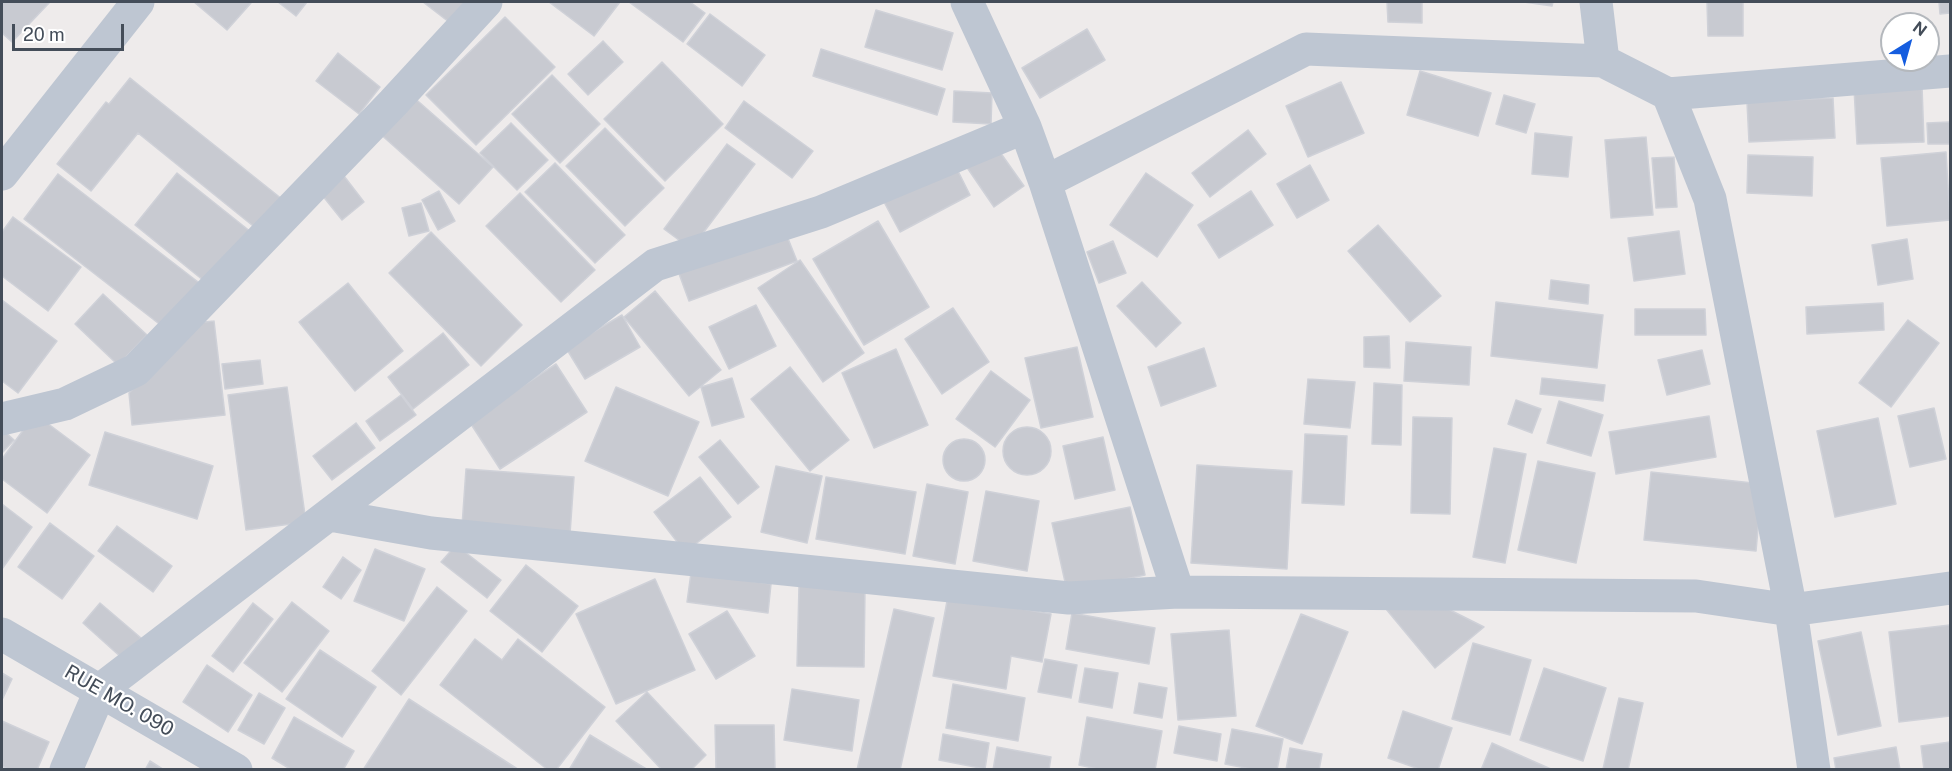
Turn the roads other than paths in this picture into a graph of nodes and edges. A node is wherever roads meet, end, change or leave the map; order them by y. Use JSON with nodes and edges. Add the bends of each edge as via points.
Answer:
{"nodes":[{"id":1,"x":138,"y":2,"type":"edge"},
{"id":2,"x":486,"y":2,"type":"edge"},
{"id":3,"x":967,"y":2,"type":"edge"},
{"id":4,"x":1596,"y":2,"type":"edge"},
{"id":5,"x":1603,"y":61,"type":"junction"},
{"id":6,"x":1950,"y":71,"type":"edge"},
{"id":7,"x":1668,"y":94,"type":"junction"},
{"id":8,"x":1025,"y":127,"type":"junction"},
{"id":9,"x":2,"y":174,"type":"edge"},
{"id":10,"x":1046,"y":182,"type":"junction"},
{"id":11,"x":2,"y":419,"type":"edge"},
{"id":12,"x":330,"y":515,"type":"junction"},
{"id":13,"x":1950,"y":588,"type":"edge"},
{"id":14,"x":1178,"y":592,"type":"junction"},
{"id":15,"x":1791,"y":610,"type":"junction"},
{"id":16,"x":2,"y":634,"type":"edge"},
{"id":17,"x":101,"y":689,"type":"junction"},
{"id":18,"x":66,"y":770,"type":"edge"},
{"id":19,"x":236,"y":770,"type":"edge"},
{"id":20,"x":1814,"y":770,"type":"edge"}],
"edges":[{"from":1,"to":9,"type":"street"},
{"from":2,"to":11,"type":"street","via":[[136,370],[65,404]]},
{"from":3,"to":8,"type":"street"},
{"from":4,"to":5,"type":"street"},
{"from":5,"to":7,"type":"street"},
{"from":5,"to":10,"type":"street","via":[[1306,49]]},
{"from":6,"to":7,"type":"street"},
{"from":7,"to":15,"type":"street","via":[[1710,199]]},
{"from":8,"to":10,"type":"street"},
{"from":8,"to":12,"type":"street","via":[[820,212],[655,265]]},
{"from":10,"to":14,"type":"street"},
{"from":12,"to":14,"type":"street","via":[[431,533],[1069,598]]},
{"from":12,"to":17,"type":"street"},
{"from":13,"to":15,"type":"street"},
{"from":14,"to":15,"type":"street","via":[[1696,596]]},
{"from":15,"to":20,"type":"street"},
{"from":16,"to":17,"type":"street","name":"RUE MO. 090"},
{"from":17,"to":18,"type":"street"},
{"from":17,"to":19,"type":"street","name":"RUE MO. 090"}]}
